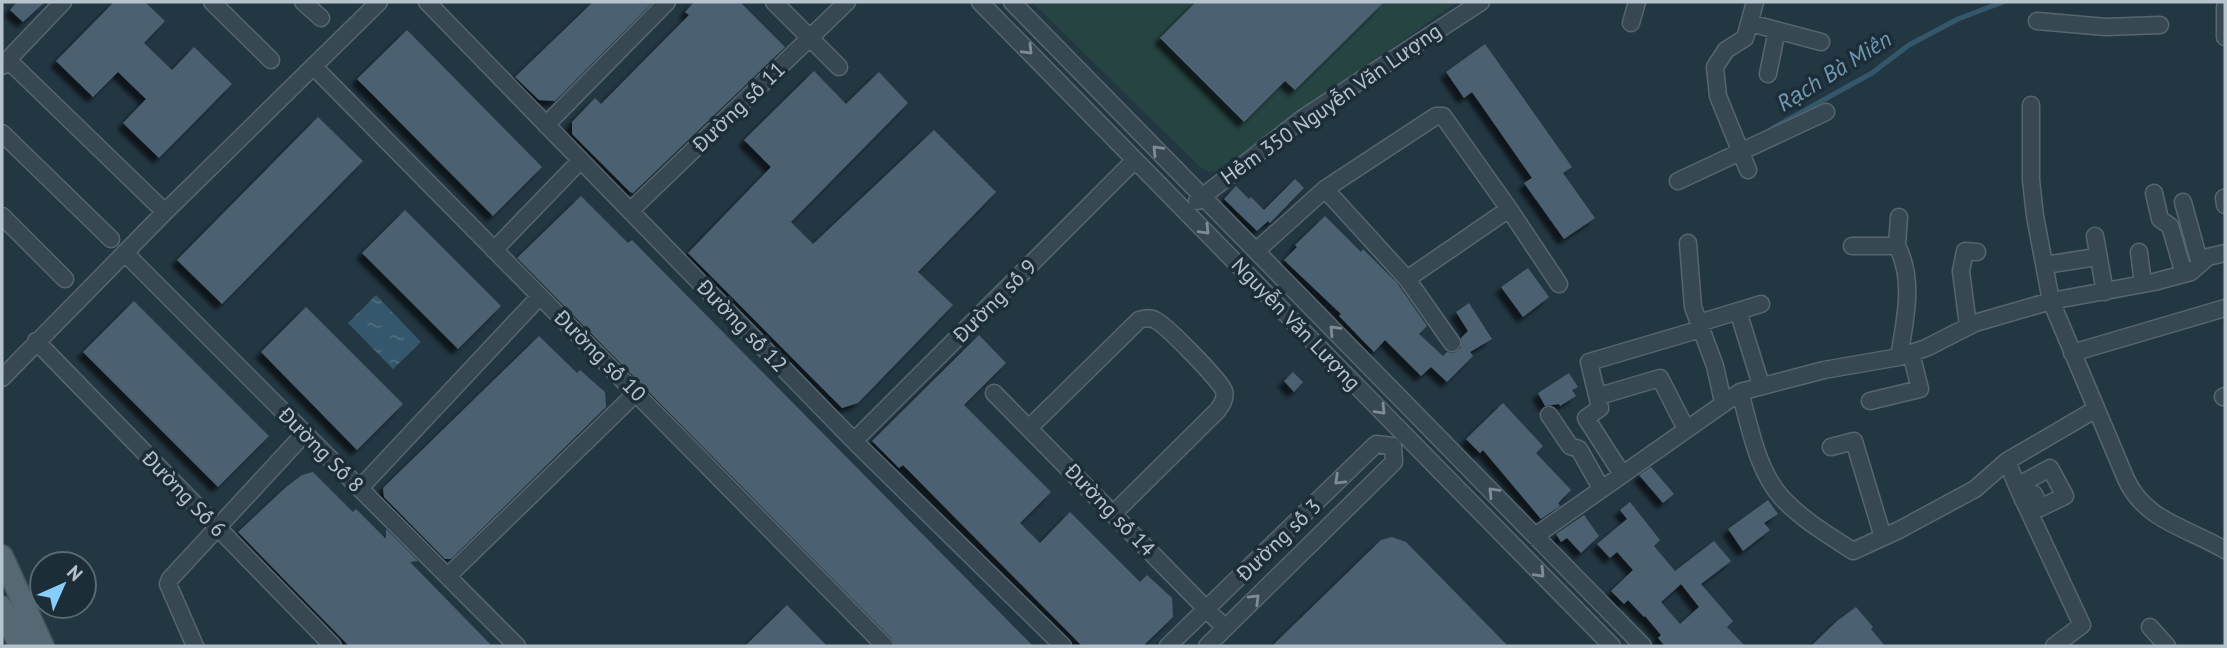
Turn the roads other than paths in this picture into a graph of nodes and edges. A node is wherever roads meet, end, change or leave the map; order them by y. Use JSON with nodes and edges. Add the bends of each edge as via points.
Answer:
{"nodes":[{"id":1,"x":212,"y":2,"type":"edge"},
{"id":2,"x":303,"y":2,"type":"edge"},
{"id":3,"x":379,"y":2,"type":"edge"},
{"id":4,"x":426,"y":2,"type":"edge"},
{"id":5,"x":667,"y":2,"type":"edge"},
{"id":6,"x":774,"y":2,"type":"edge"},
{"id":7,"x":847,"y":2,"type":"edge"},
{"id":8,"x":980,"y":2,"type":"edge"},
{"id":9,"x":1012,"y":2,"type":"edge"},
{"id":10,"x":1481,"y":2,"type":"edge"},
{"id":11,"x":1637,"y":2,"type":"edge"},
{"id":12,"x":1755,"y":2,"type":"edge"},
{"id":13,"x":54,"y":5,"type":"edge"},
{"id":14,"x":2225,"y":7,"type":"edge"},
{"id":15,"x":321,"y":19,"type":"dead end"},
{"id":16,"x":2037,"y":21,"type":"dead end"},
{"id":17,"x":1631,"y":23,"type":"dead end"},
{"id":18,"x":1750,"y":23,"type":"junction"},
{"id":19,"x":2160,"y":25,"type":"dead end"},
{"id":20,"x":1777,"y":30,"type":"junction"},
{"id":21,"x":2225,"y":37,"type":"edge"},
{"id":22,"x":810,"y":39,"type":"junction"},
{"id":23,"x":1821,"y":42,"type":"dead end"},
{"id":24,"x":271,"y":60,"type":"dead end"},
{"id":25,"x":5,"y":63,"type":"edge"},
{"id":26,"x":314,"y":67,"type":"junction"},
{"id":27,"x":839,"y":67,"type":"dead end"},
{"id":28,"x":1768,"y":74,"type":"dead end"},
{"id":29,"x":2031,"y":105,"type":"dead end"},
{"id":30,"x":1826,"y":112,"type":"dead end"},
{"id":31,"x":546,"y":125,"type":"junction"},
{"id":32,"x":2,"y":133,"type":"edge"},
{"id":33,"x":1740,"y":152,"type":"junction"},
{"id":34,"x":581,"y":160,"type":"junction"},
{"id":35,"x":1135,"y":160,"type":"junction"},
{"id":36,"x":1748,"y":170,"type":"dead end"},
{"id":37,"x":1678,"y":181,"type":"dead end"},
{"id":38,"x":1325,"y":189,"type":"junction"},
{"id":39,"x":2154,"y":193,"type":"dead end"},
{"id":40,"x":1202,"y":196,"type":"junction"},
{"id":41,"x":2183,"y":202,"type":"dead end"},
{"id":42,"x":1509,"y":209,"type":"junction"},
{"id":43,"x":630,"y":211,"type":"junction"},
{"id":44,"x":165,"y":212,"type":"junction"},
{"id":45,"x":1186,"y":212,"type":"junction"},
{"id":46,"x":2,"y":216,"type":"edge"},
{"id":47,"x":1899,"y":217,"type":"dead end"},
{"id":48,"x":2095,"y":236,"type":"dead end"},
{"id":49,"x":111,"y":239,"type":"dead end"},
{"id":50,"x":1688,"y":243,"type":"dead end"},
{"id":51,"x":1852,"y":246,"type":"dead end"},
{"id":52,"x":1897,"y":246,"type":"junction"},
{"id":53,"x":494,"y":250,"type":"junction"},
{"id":54,"x":1256,"y":251,"type":"junction"},
{"id":55,"x":1978,"y":252,"type":"dead end"},
{"id":56,"x":2139,"y":252,"type":"dead end"},
{"id":57,"x":125,"y":253,"type":"junction"},
{"id":58,"x":2225,"y":253,"type":"edge"},
{"id":59,"x":2090,"y":258,"type":"dead end"},
{"id":60,"x":2200,"y":264,"type":"junction"},
{"id":61,"x":2045,"y":265,"type":"junction"},
{"id":62,"x":2184,"y":274,"type":"junction"},
{"id":63,"x":65,"y":279,"type":"dead end"},
{"id":64,"x":1407,"y":279,"type":"junction"},
{"id":65,"x":1559,"y":284,"type":"dead end"},
{"id":66,"x":2143,"y":285,"type":"junction"},
{"id":67,"x":2105,"y":292,"type":"junction"},
{"id":68,"x":540,"y":296,"type":"junction"},
{"id":69,"x":2052,"y":301,"type":"junction"},
{"id":70,"x":1761,"y":304,"type":"dead end"},
{"id":71,"x":2225,"y":308,"type":"edge"},
{"id":72,"x":1738,"y":312,"type":"junction"},
{"id":73,"x":1700,"y":326,"type":"junction"},
{"id":74,"x":1968,"y":326,"type":"junction"},
{"id":75,"x":36,"y":341,"type":"junction"},
{"id":76,"x":1452,"y":342,"type":"dead end"},
{"id":77,"x":2072,"y":353,"type":"junction"},
{"id":78,"x":1905,"y":355,"type":"junction"},
{"id":79,"x":2,"y":378,"type":"edge"},
{"id":80,"x":1761,"y":385,"type":"junction"},
{"id":81,"x":1740,"y":392,"type":"junction"},
{"id":82,"x":636,"y":393,"type":"junction"},
{"id":83,"x":994,"y":393,"type":"dead end"},
{"id":84,"x":1599,"y":396,"type":"junction"},
{"id":85,"x":1870,"y":401,"type":"dead end"},
{"id":86,"x":1723,"y":402,"type":"junction"},
{"id":87,"x":2096,"y":409,"type":"junction"},
{"id":88,"x":1549,"y":415,"type":"dead end"},
{"id":89,"x":1421,"y":420,"type":"junction"},
{"id":90,"x":1029,"y":428,"type":"junction"},
{"id":91,"x":1686,"y":429,"type":"junction"},
{"id":92,"x":304,"y":433,"type":"junction"},
{"id":93,"x":1399,"y":440,"type":"junction"},
{"id":94,"x":854,"y":441,"type":"junction"},
{"id":95,"x":1831,"y":447,"type":"dead end"},
{"id":96,"x":2007,"y":461,"type":"junction"},
{"id":97,"x":1622,"y":474,"type":"junction"},
{"id":98,"x":360,"y":488,"type":"junction"},
{"id":99,"x":1601,"y":488,"type":"junction"},
{"id":100,"x":1113,"y":514,"type":"junction"},
{"id":101,"x":217,"y":528,"type":"junction"},
{"id":102,"x":1535,"y":536,"type":"junction"},
{"id":103,"x":1883,"y":537,"type":"junction"},
{"id":104,"x":2223,"y":545,"type":"edge"},
{"id":105,"x":2,"y":556,"type":"edge"},
{"id":106,"x":448,"y":576,"type":"junction"},
{"id":107,"x":2,"y":607,"type":"edge"},
{"id":108,"x":1207,"y":610,"type":"junction"},
{"id":109,"x":2150,"y":627,"type":"dead end"},
{"id":110,"x":1225,"y":628,"type":"junction"},
{"id":111,"x":20,"y":646,"type":"edge"},
{"id":112,"x":43,"y":646,"type":"edge"},
{"id":113,"x":195,"y":646,"type":"edge"},
{"id":114,"x":332,"y":646,"type":"edge"},
{"id":115,"x":517,"y":646,"type":"edge"},
{"id":116,"x":885,"y":646,"type":"edge"},
{"id":117,"x":1062,"y":646,"type":"edge"},
{"id":118,"x":1168,"y":646,"type":"edge"},
{"id":119,"x":1207,"y":646,"type":"edge"},
{"id":120,"x":1612,"y":646,"type":"edge"},
{"id":121,"x":1643,"y":646,"type":"edge"},
{"id":122,"x":2054,"y":646,"type":"edge"},
{"id":123,"x":2167,"y":646,"type":"edge"}],
"edges":[{"from":1,"to":24,"type":"street"},
{"from":2,"to":15,"type":"street"},
{"from":3,"to":26,"type":"street"},
{"from":4,"to":31,"type":"street","name":"Đường số 12"},
{"from":5,"to":31,"type":"street"},
{"from":6,"to":22,"type":"street"},
{"from":7,"to":22,"type":"street","name":"Đường số 11"},
{"from":8,"to":35,"type":"street","name":"Nguyễn Văn Lượng","one_way":true},
{"from":40,"to":9,"type":"street","name":"Nguyễn Văn Lượng","one_way":true},
{"from":10,"to":40,"type":"street","name":"Hẻm 350 Nguyễn Văn Lượng","via":[[1303,118]]},
{"from":11,"to":17,"type":"street"},
{"from":12,"to":18,"type":"street"},
{"from":13,"to":25,"type":"street"},
{"from":14,"to":21,"type":"street"},
{"from":16,"to":19,"type":"street","via":[[2106,27]]},
{"from":18,"to":20,"type":"street"},
{"from":18,"to":33,"type":"street","via":[[1745,38],[1726,50],[1715,67],[1718,96]]},
{"from":20,"to":23,"type":"street"},
{"from":20,"to":28,"type":"street"},
{"from":22,"to":27,"type":"street"},
{"from":22,"to":43,"type":"street","name":"Đường số 11"},
{"from":25,"to":44,"type":"street"},
{"from":26,"to":44,"type":"street"},
{"from":26,"to":53,"type":"street","name":"Đường số 10"},
{"from":29,"to":61,"type":"street","via":[[2031,180]]},
{"from":30,"to":33,"type":"street"},
{"from":31,"to":34,"type":"street","name":"Đường số 12"},
{"from":32,"to":49,"type":"street"},
{"from":33,"to":36,"type":"street"},
{"from":33,"to":37,"type":"street"},
{"from":34,"to":43,"type":"street","name":"Đường số 12"},
{"from":34,"to":53,"type":"street"},
{"from":35,"to":45,"type":"street","name":"Nguyễn Văn Lượng"},
{"from":35,"to":94,"type":"street","name":"Đường số 9"},
{"from":38,"to":42,"type":"street","via":[[1436,116],[1443,116]]},
{"from":38,"to":54,"type":"street"},
{"from":38,"to":64,"type":"street"},
{"from":39,"to":62,"type":"street","via":[[2160,219],[2170,226]]},
{"from":40,"to":45,"type":"street","name":"Hẻm 350 Nguyễn Văn Lượng"},
{"from":40,"to":54,"type":"street","name":"Nguyễn Văn Lượng"},
{"from":41,"to":60,"type":"street"},
{"from":42,"to":64,"type":"street"},
{"from":42,"to":65,"type":"street"},
{"from":43,"to":94,"type":"street","name":"Đường số 12"},
{"from":44,"to":57,"type":"street"},
{"from":45,"to":93,"type":"street","name":"Nguyễn Văn Lượng","one_way":true},
{"from":46,"to":63,"type":"street"},
{"from":47,"to":52,"type":"street"},
{"from":48,"to":67,"type":"street"},
{"from":50,"to":73,"type":"street","via":[[1693,307]]},
{"from":51,"to":52,"type":"street"},
{"from":52,"to":78,"type":"street","via":[[1906,263]]},
{"from":53,"to":68,"type":"street","name":"Đường số 10"},
{"from":89,"to":54,"type":"street","name":"Nguyễn Văn Lượng","one_way":true},
{"from":55,"to":74,"type":"street","via":[[1965,251],[1961,271]]},
{"from":56,"to":66,"type":"street"},
{"from":57,"to":75,"type":"street"},
{"from":57,"to":92,"type":"street","name":"Đường Số 8"},
{"from":58,"to":60,"type":"street"},
{"from":59,"to":61,"type":"street"},
{"from":60,"to":62,"type":"street"},
{"from":61,"to":69,"type":"street"},
{"from":62,"to":66,"type":"street"},
{"from":64,"to":76,"type":"street"},
{"from":66,"to":67,"type":"street"},
{"from":67,"to":69,"type":"street"},
{"from":68,"to":82,"type":"street","name":"Đường số 10"},
{"from":68,"to":98,"type":"street"},
{"from":69,"to":74,"type":"street"},
{"from":69,"to":77,"type":"street"},
{"from":70,"to":72,"type":"street"},
{"from":71,"to":77,"type":"street"},
{"from":72,"to":73,"type":"street"},
{"from":72,"to":80,"type":"street"},
{"from":73,"to":84,"type":"street","via":[[1591,360],[1588,365]]},
{"from":73,"to":86,"type":"street"},
{"from":74,"to":78,"type":"street"},
{"from":75,"to":79,"type":"street"},
{"from":75,"to":101,"type":"street","name":"Đường Số 6"},
{"from":77,"to":87,"type":"street"},
{"from":78,"to":80,"type":"street"},
{"from":78,"to":85,"type":"street","via":[[1920,389]]},
{"from":80,"to":81,"type":"street"},
{"from":81,"to":86,"type":"street"},
{"from":81,"to":103,"type":"street","via":[[1761,463],[1781,497],[1853,551]]},
{"from":82,"to":106,"type":"street"},
{"from":82,"to":116,"type":"street","name":"Đường số 10"},
{"from":83,"to":90,"type":"street","name":"Đường số 14"},
{"from":84,"to":91,"type":"street","via":[[1660,378]]},
{"from":84,"to":97,"type":"street","via":[[1599,410],[1587,418]]},
{"from":86,"to":91,"type":"street"},
{"from":87,"to":96,"type":"street"},
{"from":87,"to":104,"type":"street","via":[[2130,488],[2143,505]]},
{"from":88,"to":99,"type":"street","via":[[1570,446],[1579,449]]},
{"from":89,"to":93,"type":"street"},
{"from":102,"to":89,"type":"street","name":"Nguyễn Văn Lượng","one_way":true},
{"from":90,"to":100,"type":"street","name":"Đường số 14"},
{"from":90,"to":100,"type":"street","via":[[1139,320],[1154,319],[1185,346],[1220,383],[1224,400]]},
{"from":91,"to":97,"type":"street"},
{"from":92,"to":98,"type":"street","name":"Đường Số 8"},
{"from":92,"to":101,"type":"street"},
{"from":93,"to":108,"type":"street","name":"Đường số 3","one_way":true,"via":[[1376,444]]},
{"from":110,"to":93,"type":"street","name":"Đường số 3","one_way":true,"via":[[1394,462]]},
{"from":93,"to":120,"type":"street","name":"Nguyễn Văn Lượng","one_way":true},
{"from":94,"to":117,"type":"street","name":"Đường số 12"},
{"from":95,"to":103,"type":"street","via":[[1854,441]]},
{"from":96,"to":103,"type":"street","via":[[1975,489]]},
{"from":96,"to":122,"type":"street","via":[[2081,625]]},
{"from":97,"to":99,"type":"street"},
{"from":98,"to":106,"type":"street","name":"Đường Số 8"},
{"from":99,"to":102,"type":"street"},
{"from":100,"to":108,"type":"street","name":"Đường số 14"},
{"from":101,"to":113,"type":"street","via":[[168,584]]},
{"from":101,"to":114,"type":"street","name":"Đường Số 6"},
{"from":102,"to":121,"type":"street","name":"Nguyễn Văn Lượng"},
{"from":105,"to":112,"type":"main road"},
{"from":106,"to":115,"type":"street","name":"Đường Số 8"},
{"from":107,"to":111,"type":"main road"},
{"from":108,"to":110,"type":"street","name":"Đường số 14"},
{"from":108,"to":118,"type":"street","name":"Đường số 3"},
{"from":109,"to":123,"type":"street"},
{"from":110,"to":119,"type":"street","name":"Đường số 3"}]}
